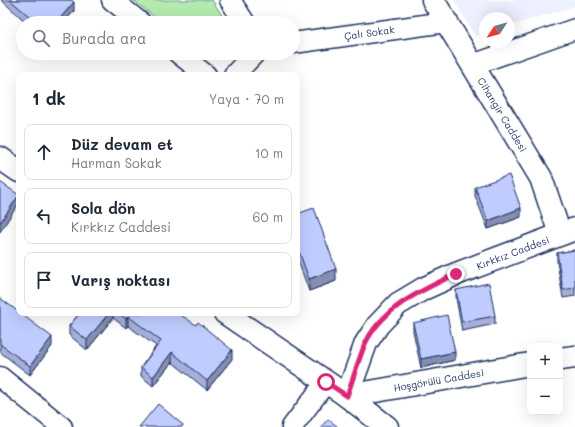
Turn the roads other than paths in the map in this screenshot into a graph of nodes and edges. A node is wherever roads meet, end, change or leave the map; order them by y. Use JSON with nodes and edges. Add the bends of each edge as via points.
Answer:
{"nodes":[{"id":1,"x":112,"y":0,"type":"edge"},
{"id":2,"x":230,"y":0,"type":"edge"},
{"id":3,"x":433,"y":0,"type":"edge"},
{"id":4,"x":132,"y":16,"type":"edge"},
{"id":5,"x":240,"y":16,"type":"edge"},
{"id":6,"x":446,"y":22,"type":"junction"},
{"id":7,"x":575,"y":30,"type":"edge"},
{"id":8,"x":300,"y":42,"type":"edge"},
{"id":9,"x":187,"y":60,"type":"edge"},
{"id":10,"x":248,"y":60,"type":"edge"},
{"id":11,"x":472,"y":65,"type":"junction"},
{"id":12,"x":202,"y":72,"type":"edge"},
{"id":13,"x":237,"y":72,"type":"edge"},
{"id":14,"x":0,"y":158,"type":"edge"},
{"id":15,"x":16,"y":169,"type":"edge"},
{"id":16,"x":567,"y":232,"type":"edge"},
{"id":17,"x":230,"y":316,"type":"edge"},
{"id":18,"x":575,"y":357,"type":"edge"},
{"id":19,"x":563,"y":359,"type":"edge"},
{"id":20,"x":527,"y":365,"type":"edge"},
{"id":21,"x":326,"y":382,"type":"junction"},
{"id":22,"x":2,"y":383,"type":"edge"},
{"id":23,"x":347,"y":396,"type":"junction"},
{"id":24,"x":62,"y":427,"type":"edge"},
{"id":25,"x":292,"y":427,"type":"edge"},
{"id":26,"x":387,"y":427,"type":"edge"}],
"edges":[{"from":1,"to":4,"type":"street"},
{"from":2,"to":5,"type":"street"},
{"from":3,"to":6,"type":"street","name":"Cihangir Caddesi"},
{"from":6,"to":8,"type":"street","name":"Çalı Sokak"},
{"from":6,"to":11,"type":"street","name":"Cihangir Caddesi"},
{"from":7,"to":11,"type":"street"},
{"from":9,"to":12,"type":"street"},
{"from":10,"to":13,"type":"street"},
{"from":11,"to":16,"type":"street","name":"Cihangir Caddesi","via":[[541,178]]},
{"from":14,"to":15,"type":"street"},
{"from":16,"to":23,"type":"street","name":"Kırkkız Caddesi","via":[[456,274],[398,304],[378,325],[366,343]]},
{"from":17,"to":21,"type":"street"},
{"from":18,"to":19,"type":"street"},
{"from":20,"to":23,"type":"street","name":"Hoşgörülü Caddesi"},
{"from":21,"to":23,"type":"street"},
{"from":21,"to":25,"type":"street"},
{"from":22,"to":24,"type":"street"},
{"from":23,"to":26,"type":"street"}]}
